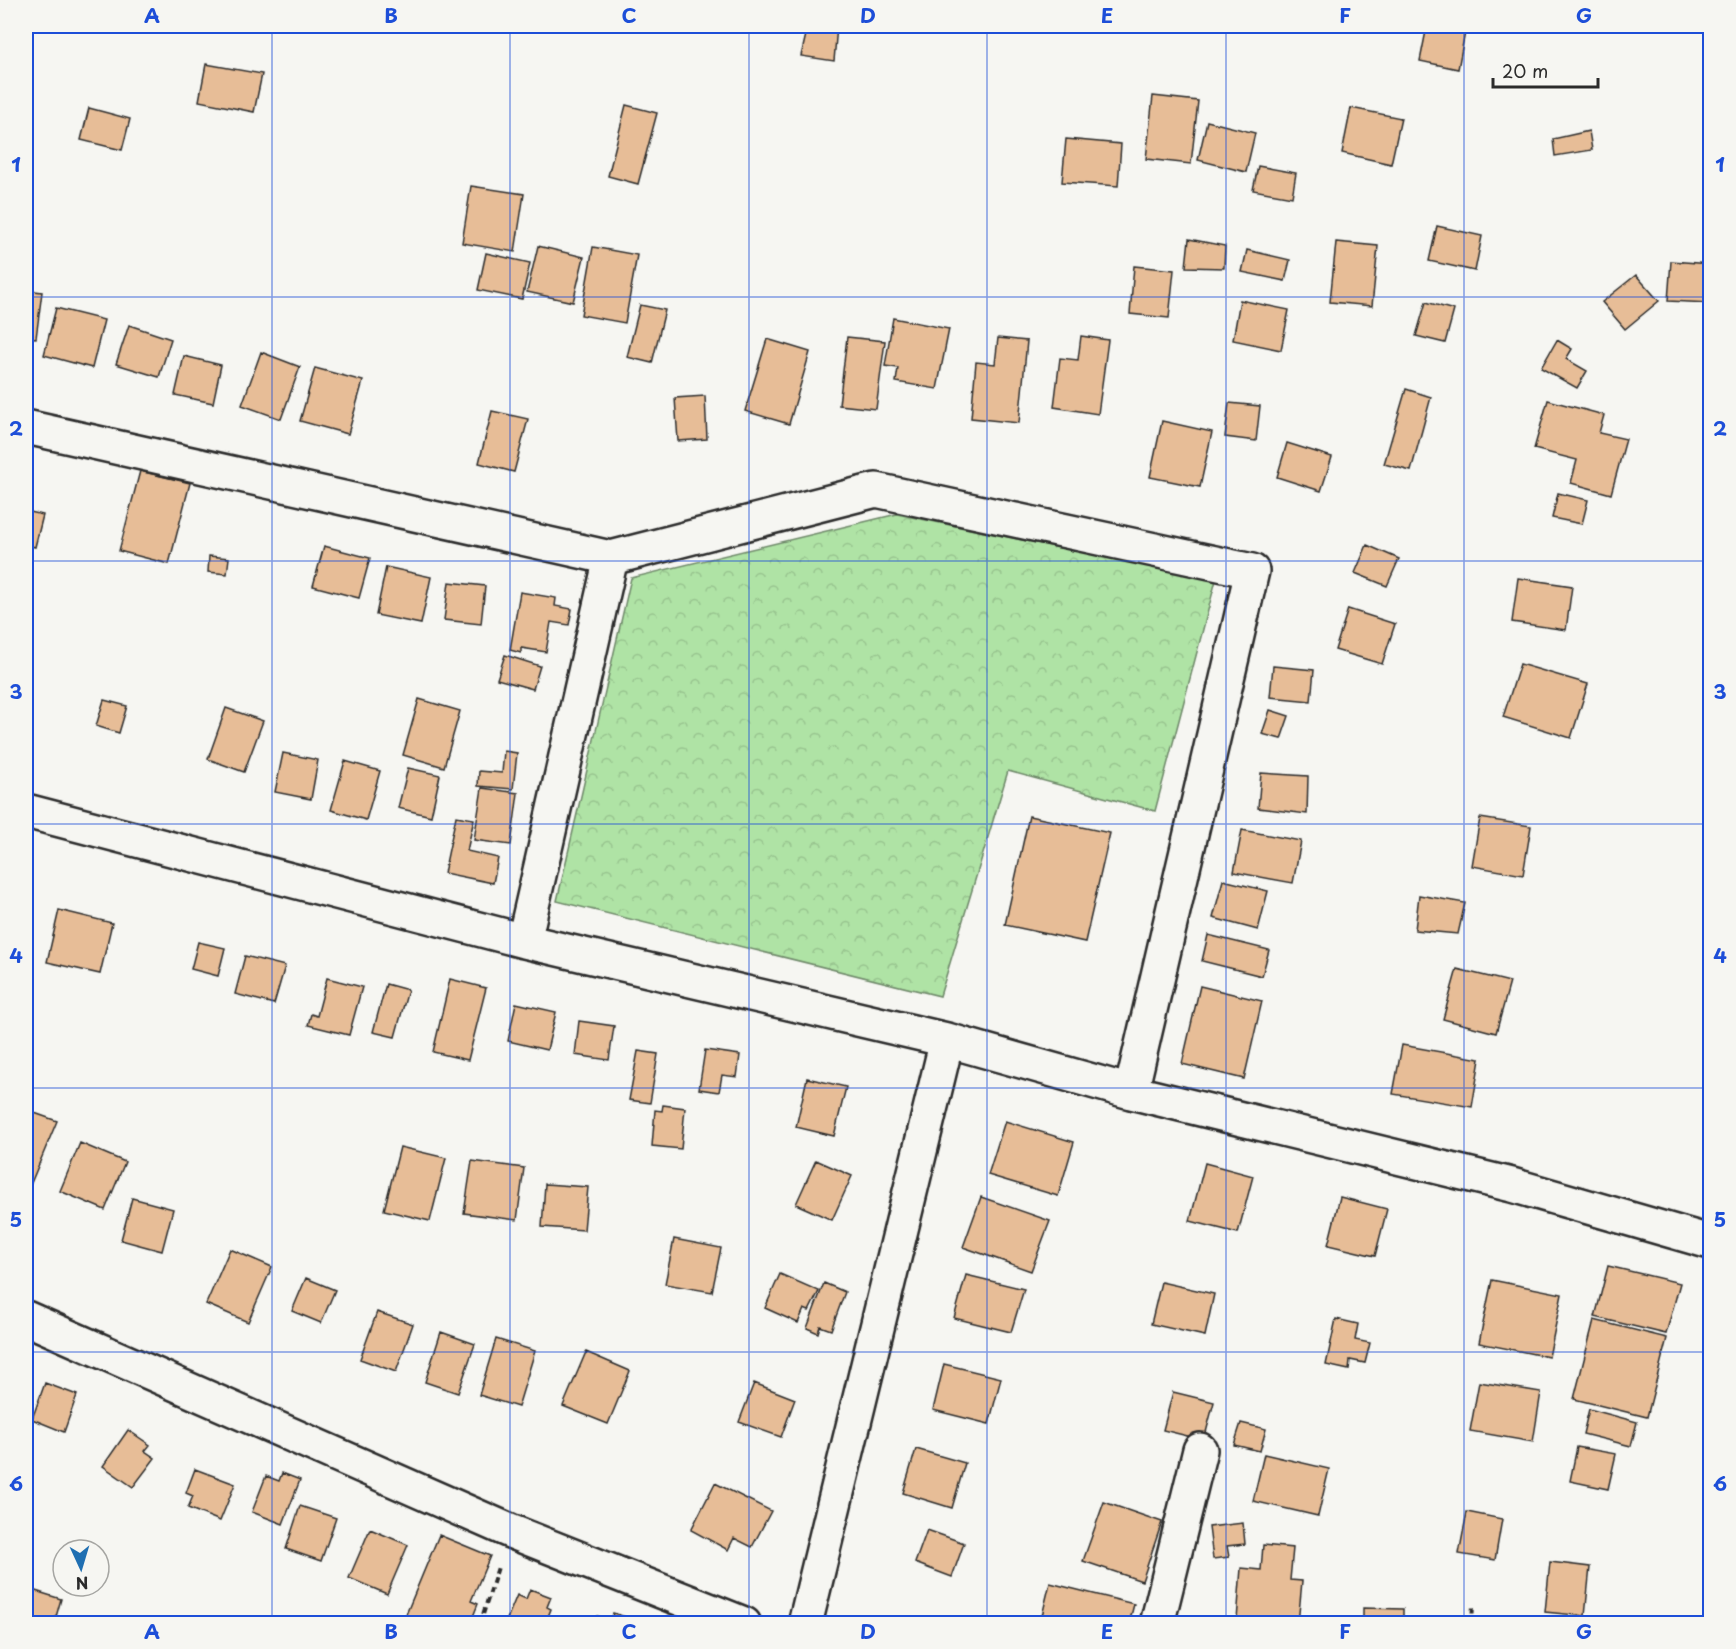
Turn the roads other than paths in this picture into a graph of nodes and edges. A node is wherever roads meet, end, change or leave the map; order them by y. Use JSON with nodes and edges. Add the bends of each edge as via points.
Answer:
{"nodes":[{"id":1,"x":26,"y":427,"type":"edge"},
{"id":2,"x":611,"y":558,"type":"junction"},
{"id":3,"x":26,"y":811,"type":"edge"},
{"id":4,"x":524,"y":941,"type":"junction"},
{"id":5,"x":947,"y":1040,"type":"junction"},
{"id":6,"x":1131,"y":1092,"type":"junction"},
{"id":7,"x":1710,"y":1242,"type":"edge"},
{"id":8,"x":26,"y":1318,"type":"edge"},
{"id":9,"x":1200,"y":1450,"type":"dead end"},
{"id":10,"x":744,"y":1623,"type":"edge"},
{"id":11,"x":805,"y":1623,"type":"edge"},
{"id":12,"x":1157,"y":1623,"type":"edge"}],
"edges":[{"from":1,"to":2,"type":"street"},
{"from":2,"to":4,"type":"street"},
{"from":2,"to":6,"type":"street","via":[[876,490],[1252,571]]},
{"from":3,"to":4,"type":"street"},
{"from":4,"to":5,"type":"street"},
{"from":5,"to":6,"type":"street"},
{"from":5,"to":11,"type":"street"},
{"from":6,"to":7,"type":"street","via":[[1512,1185]]},
{"from":8,"to":10,"type":"street","via":[[510,1531]]},
{"from":9,"to":12,"type":"street"}]}
